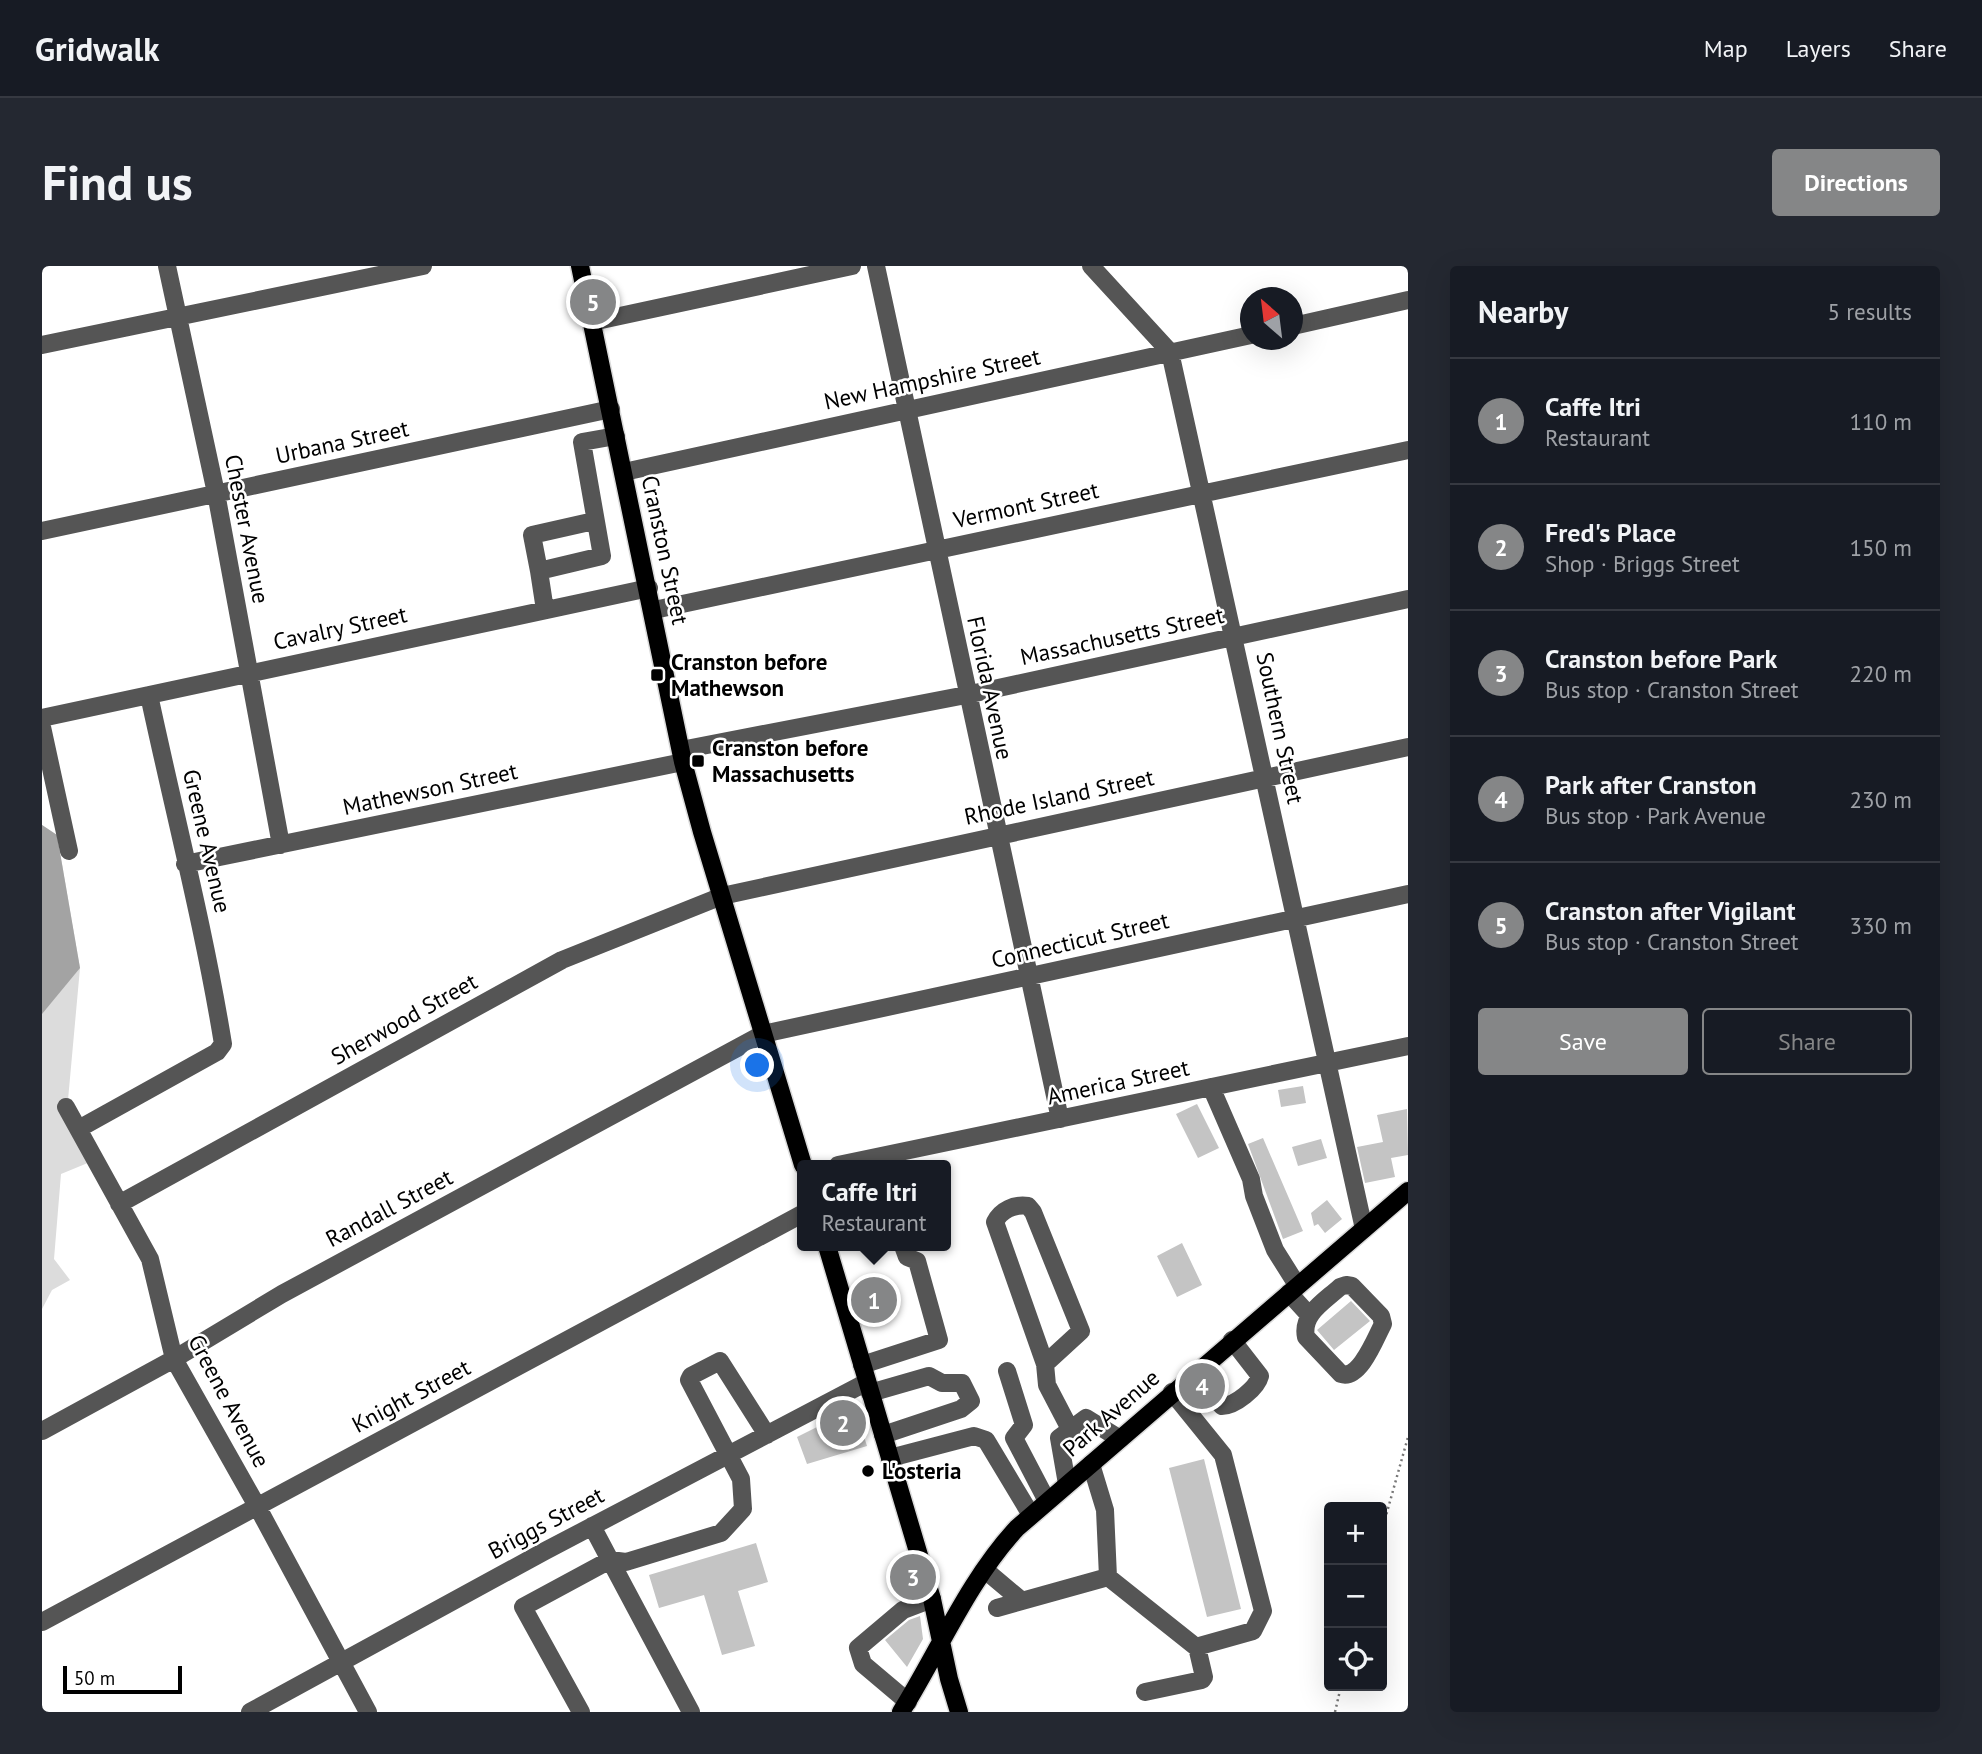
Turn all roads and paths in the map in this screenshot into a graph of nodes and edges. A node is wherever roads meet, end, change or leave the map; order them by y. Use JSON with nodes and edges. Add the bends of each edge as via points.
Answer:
{"nodes":[{"id":1,"x":167,"y":266,"type":"edge"},
{"id":2,"x":423,"y":266,"type":"edge"},
{"id":3,"x":580,"y":266,"type":"edge"},
{"id":4,"x":852,"y":266,"type":"edge"},
{"id":5,"x":876,"y":266,"type":"edge"},
{"id":6,"x":1091,"y":266,"type":"edge"},
{"id":7,"x":808,"y":271,"type":"edge"},
{"id":8,"x":1408,"y":300,"type":"edge"},
{"id":9,"x":177,"y":317,"type":"junction"},
{"id":10,"x":592,"y":322,"type":"junction"},
{"id":11,"x":1303,"y":324,"type":"edge"},
{"id":12,"x":1240,"y":337,"type":"edge"},
{"id":13,"x":42,"y":345,"type":"edge"},
{"id":14,"x":1170,"y":352,"type":"junction"},
{"id":15,"x":907,"y":409,"type":"junction"},
{"id":16,"x":611,"y":410,"type":"junction"},
{"id":17,"x":616,"y":436,"type":"junction"},
{"id":18,"x":1408,"y":450,"type":"edge"},
{"id":19,"x":624,"y":472,"type":"junction"},
{"id":20,"x":216,"y":493,"type":"junction"},
{"id":21,"x":1202,"y":494,"type":"junction"},
{"id":22,"x":594,"y":521,"type":"junction"},
{"id":23,"x":42,"y":531,"type":"edge"},
{"id":24,"x":937,"y":549,"type":"junction"},
{"id":25,"x":539,"y":571,"type":"junction"},
{"id":26,"x":649,"y":588,"type":"junction"},
{"id":27,"x":1408,"y":599,"type":"edge"},
{"id":28,"x":545,"y":610,"type":"junction"},
{"id":29,"x":654,"y":610,"type":"junction"},
{"id":30,"x":1235,"y":636,"type":"junction"},
{"id":31,"x":250,"y":672,"type":"junction"},
{"id":32,"x":149,"y":695,"type":"junction"},
{"id":33,"x":966,"y":695,"type":"junction"},
{"id":34,"x":42,"y":718,"type":"edge"},
{"id":35,"x":42,"y":727,"type":"edge"},
{"id":36,"x":1408,"y":747,"type":"edge"},
{"id":37,"x":682,"y":756,"type":"junction"},
{"id":38,"x":1266,"y":777,"type":"junction"},
{"id":39,"x":997,"y":835,"type":"junction"},
{"id":40,"x":281,"y":845,"type":"junction"},
{"id":41,"x":69,"y":851,"type":"dead end"},
{"id":42,"x":186,"y":864,"type":"junction"},
{"id":43,"x":1408,"y":894,"type":"edge"},
{"id":44,"x":722,"y":896,"type":"junction"},
{"id":45,"x":1295,"y":916,"type":"junction"},
{"id":46,"x":1027,"y":977,"type":"junction"},
{"id":47,"x":763,"y":1034,"type":"junction"},
{"id":48,"x":1408,"y":1046,"type":"edge"},
{"id":49,"x":1327,"y":1063,"type":"junction"},
{"id":50,"x":1211,"y":1087,"type":"junction"},
{"id":51,"x":65,"y":1107,"type":"dead end"},
{"id":52,"x":1060,"y":1119,"type":"junction"},
{"id":53,"x":82,"y":1127,"type":"dead end"},
{"id":54,"x":801,"y":1160,"type":"edge"},
{"id":55,"x":883,"y":1160,"type":"edge"},
{"id":56,"x":1408,"y":1191,"type":"edge"},
{"id":57,"x":119,"y":1203,"type":"junction"},
{"id":58,"x":797,"y":1216,"type":"edge"},
{"id":59,"x":1364,"y":1229,"type":"junction"},
{"id":60,"x":828,"y":1251,"type":"edge"},
{"id":61,"x":905,"y":1251,"type":"edge"},
{"id":62,"x":1293,"y":1289,"type":"junction"},
{"id":63,"x":1309,"y":1315,"type":"junction"},
{"id":64,"x":1232,"y":1340,"type":"junction"},
{"id":65,"x":174,"y":1359,"type":"junction"},
{"id":66,"x":1045,"y":1364,"type":"junction"},
{"id":67,"x":1007,"y":1371,"type":"dead end"},
{"id":68,"x":1194,"y":1374,"type":"junction"},
{"id":69,"x":867,"y":1380,"type":"junction"},
{"id":70,"x":1172,"y":1392,"type":"junction"},
{"id":71,"x":42,"y":1431,"type":"edge"},
{"id":72,"x":767,"y":1434,"type":"junction"},
{"id":73,"x":1065,"y":1434,"type":"junction"},
{"id":74,"x":883,"y":1435,"type":"junction"},
{"id":75,"x":1408,"y":1437,"type":"edge"},
{"id":76,"x":1120,"y":1439,"type":"junction"},
{"id":77,"x":729,"y":1455,"type":"junction"},
{"id":78,"x":890,"y":1458,"type":"junction"},
{"id":79,"x":1091,"y":1464,"type":"junction"},
{"id":80,"x":1067,"y":1484,"type":"junction"},
{"id":81,"x":1047,"y":1501,"type":"junction"},
{"id":82,"x":257,"y":1506,"type":"junction"},
{"id":83,"x":1387,"y":1512,"type":"edge"},
{"id":84,"x":1031,"y":1516,"type":"junction"},
{"id":85,"x":592,"y":1526,"type":"junction"},
{"id":86,"x":610,"y":1560,"type":"junction"},
{"id":87,"x":985,"y":1570,"type":"junction"},
{"id":88,"x":1108,"y":1577,"type":"junction"},
{"id":89,"x":932,"y":1599,"type":"junction"},
{"id":90,"x":1022,"y":1601,"type":"junction"},
{"id":91,"x":997,"y":1608,"type":"dead end"},
{"id":92,"x":42,"y":1622,"type":"edge"},
{"id":93,"x":942,"y":1645,"type":"junction"},
{"id":94,"x":1197,"y":1647,"type":"junction"},
{"id":95,"x":340,"y":1664,"type":"junction"},
{"id":96,"x":1340,"y":1691,"type":"edge"},
{"id":97,"x":1145,"y":1692,"type":"dead end"},
{"id":98,"x":905,"y":1707,"type":"edge"},
{"id":99,"x":250,"y":1712,"type":"edge"},
{"id":100,"x":368,"y":1712,"type":"edge"},
{"id":101,"x":581,"y":1712,"type":"edge"},
{"id":102,"x":691,"y":1712,"type":"edge"},
{"id":103,"x":959,"y":1712,"type":"edge"},
{"id":104,"x":1335,"y":1712,"type":"edge"}],
"edges":[{"from":1,"to":9,"type":"street","name":"Chester Avenue"},
{"from":2,"to":9,"type":"street"},
{"from":3,"to":10,"type":"main road","name":"Cranston Street"},
{"from":4,"to":7,"type":"street"},
{"from":5,"to":15,"type":"street","name":"Florida Avenue"},
{"from":6,"to":14,"type":"street","name":"Southern Street"},
{"from":7,"to":10,"type":"street"},
{"from":8,"to":11,"type":"street"},
{"from":9,"to":13,"type":"street"},
{"from":9,"to":20,"type":"street","name":"Chester Avenue"},
{"from":10,"to":16,"type":"main road","name":"Cranston Street"},
{"from":12,"to":14,"type":"street","name":"New Hampshire Street"},
{"from":14,"to":15,"type":"street","name":"New Hampshire Street"},
{"from":14,"to":21,"type":"street","name":"Southern Street"},
{"from":15,"to":19,"type":"street","name":"New Hampshire Street"},
{"from":15,"to":24,"type":"street","name":"Florida Avenue"},
{"from":16,"to":17,"type":"main road","name":"Cranston Street"},
{"from":16,"to":20,"type":"street","name":"Urbana Street"},
{"from":17,"to":19,"type":"main road","name":"Cranston Street"},
{"from":17,"to":22,"type":"street","via":[[582,442]]},
{"from":18,"to":21,"type":"street","name":"Vermont Street"},
{"from":19,"to":26,"type":"main road","name":"Cranston Street"},
{"from":20,"to":23,"type":"street","name":"Urbana Street"},
{"from":20,"to":31,"type":"street","name":"Chester Avenue"},
{"from":21,"to":24,"type":"street","name":"Vermont Street"},
{"from":21,"to":30,"type":"street","name":"Southern Street"},
{"from":22,"to":25,"type":"street","via":[[532,535]]},
{"from":22,"to":25,"type":"street","via":[[602,556]]},
{"from":24,"to":29,"type":"street","name":"Vermont Street"},
{"from":24,"to":33,"type":"street","name":"Florida Avenue"},
{"from":25,"to":28,"type":"street"},
{"from":26,"to":28,"type":"street","name":"Cavalry Street"},
{"from":26,"to":29,"type":"main road","name":"Cranston Street"},
{"from":27,"to":30,"type":"street","name":"Massachusetts Street"},
{"from":28,"to":31,"type":"street","name":"Cavalry Street"},
{"from":29,"to":37,"type":"main road","name":"Cranston Street"},
{"from":30,"to":33,"type":"street","name":"Massachusetts Street"},
{"from":30,"to":38,"type":"street","name":"Southern Street"},
{"from":31,"to":32,"type":"street","name":"Cavalry Street"},
{"from":31,"to":40,"type":"street","name":"Chester Avenue"},
{"from":32,"to":34,"type":"street","name":"Cavalry Street"},
{"from":32,"to":42,"type":"street","name":"Greene Avenue"},
{"from":33,"to":37,"type":"street","name":"Massachusetts Street"},
{"from":33,"to":39,"type":"street","name":"Florida Avenue"},
{"from":35,"to":41,"type":"street"},
{"from":36,"to":38,"type":"street","name":"Rhode Island Street"},
{"from":37,"to":40,"type":"street","name":"Mathewson Street"},
{"from":37,"to":44,"type":"main road","name":"Cranston Street"},
{"from":38,"to":39,"type":"street","name":"Rhode Island Street"},
{"from":38,"to":45,"type":"street","name":"Southern Street"},
{"from":39,"to":44,"type":"street","name":"Rhode Island Street"},
{"from":39,"to":46,"type":"street","name":"Florida Avenue"},
{"from":40,"to":42,"type":"street","name":"Mathewson Street"},
{"from":42,"to":53,"type":"street","name":"Greene Avenue","via":[[206,942],[223,1044],[217,1052]]},
{"from":43,"to":45,"type":"street","name":"Connecticut Street"},
{"from":44,"to":47,"type":"main road","name":"Cranston Street"},
{"from":44,"to":57,"type":"street","name":"Sherwood Street","via":[[562,960]]},
{"from":45,"to":46,"type":"street","name":"Connecticut Street"},
{"from":45,"to":49,"type":"street","name":"Southern Street"},
{"from":46,"to":47,"type":"street","name":"Connecticut Street"},
{"from":46,"to":52,"type":"street","name":"Florida Avenue"},
{"from":47,"to":54,"type":"main road","name":"Cranston Street"},
{"from":47,"to":65,"type":"street","name":"Randall Street","via":[[282,1294]]},
{"from":48,"to":49,"type":"street","name":"America Street"},
{"from":49,"to":50,"type":"street","name":"America Street"},
{"from":49,"to":59,"type":"street","name":"Southern Street"},
{"from":50,"to":52,"type":"street","name":"America Street"},
{"from":50,"to":62,"type":"street"},
{"from":51,"to":57,"type":"street","name":"Greene Avenue"},
{"from":52,"to":55,"type":"street","name":"America Street"},
{"from":56,"to":59,"type":"main road","name":"Park Avenue"},
{"from":57,"to":65,"type":"street","name":"Greene Avenue","via":[[150,1259]]},
{"from":58,"to":82,"type":"street","name":"Knight Street"},
{"from":59,"to":62,"type":"main road","name":"Park Avenue"},
{"from":60,"to":69,"type":"main road"},
{"from":61,"to":69,"type":"street","via":[[917,1261],[939,1340]]},
{"from":62,"to":63,"type":"street"},
{"from":62,"to":64,"type":"main road","name":"Park Avenue"},
{"from":63,"to":63,"type":"street","via":[[1346,1285],[1381,1316],[1383,1324],[1356,1372],[1347,1376],[1306,1337]]},
{"from":64,"to":68,"type":"main road","name":"Park Avenue"},
{"from":64,"to":68,"type":"street","via":[[1261,1376],[1258,1383],[1230,1406],[1222,1406]]},
{"from":65,"to":71,"type":"street","name":"Randall Street"},
{"from":65,"to":82,"type":"street","name":"Greene Avenue"},
{"from":66,"to":66,"type":"street","via":[[995,1222],[1019,1205],[1032,1212],[1081,1331]]},
{"from":66,"to":73,"type":"street","via":[[1047,1385]]},
{"from":67,"to":81,"type":"street","via":[[1024,1425],[1014,1438]]},
{"from":68,"to":70,"type":"main road","name":"Park Avenue"},
{"from":69,"to":72,"type":"street","name":"Briggs Street"},
{"from":69,"to":74,"type":"main road"},
{"from":69,"to":74,"type":"street","via":[[929,1376],[942,1383],[962,1383],[971,1401],[961,1409]]},
{"from":70,"to":76,"type":"main road","name":"Park Avenue"},
{"from":70,"to":94,"type":"street","via":[[1223,1455],[1263,1611],[1252,1631]]},
{"from":72,"to":77,"type":"street","name":"Briggs Street"},
{"from":72,"to":77,"type":"street","via":[[724,1364],[720,1361],[701,1371],[689,1380]]},
{"from":73,"to":76,"type":"street","via":[[1086,1418]]},
{"from":73,"to":80,"type":"street"},
{"from":74,"to":78,"type":"main road"},
{"from":75,"to":83,"type":"path"},
{"from":76,"to":79,"type":"main road","name":"Park Avenue"},
{"from":77,"to":85,"type":"street","name":"Briggs Street"},
{"from":77,"to":86,"type":"street","via":[[741,1479],[743,1509],[721,1533],[626,1562]]},
{"from":78,"to":84,"type":"street","via":[[974,1436],[986,1440]]},
{"from":78,"to":89,"type":"main road"},
{"from":79,"to":80,"type":"main road","name":"Park Avenue"},
{"from":79,"to":88,"type":"street","via":[[1105,1510]]},
{"from":80,"to":81,"type":"main road","name":"Park Avenue"},
{"from":81,"to":84,"type":"main road","name":"Park Avenue"},
{"from":82,"to":92,"type":"street","name":"Knight Street"},
{"from":82,"to":95,"type":"street","name":"Greene Avenue"},
{"from":84,"to":87,"type":"main road","name":"Park Avenue"},
{"from":85,"to":86,"type":"street"},
{"from":85,"to":95,"type":"street","name":"Briggs Street"},
{"from":86,"to":101,"type":"street","via":[[523,1607]]},
{"from":86,"to":102,"type":"street"},
{"from":87,"to":90,"type":"street"},
{"from":87,"to":93,"type":"main road","name":"Park Avenue"},
{"from":88,"to":90,"type":"street"},
{"from":88,"to":94,"type":"street"},
{"from":89,"to":93,"type":"main road"},
{"from":89,"to":98,"type":"street","via":[[903,1610],[858,1648],[863,1664]]},
{"from":90,"to":91,"type":"street"},
{"from":93,"to":98,"type":"main road","name":"Park Avenue"},
{"from":93,"to":103,"type":"main road"},
{"from":94,"to":97,"type":"street","via":[[1205,1677],[1202,1681]]},
{"from":95,"to":99,"type":"street","name":"Briggs Street"},
{"from":95,"to":100,"type":"street","name":"Greene Avenue"},
{"from":96,"to":104,"type":"path"}]}
